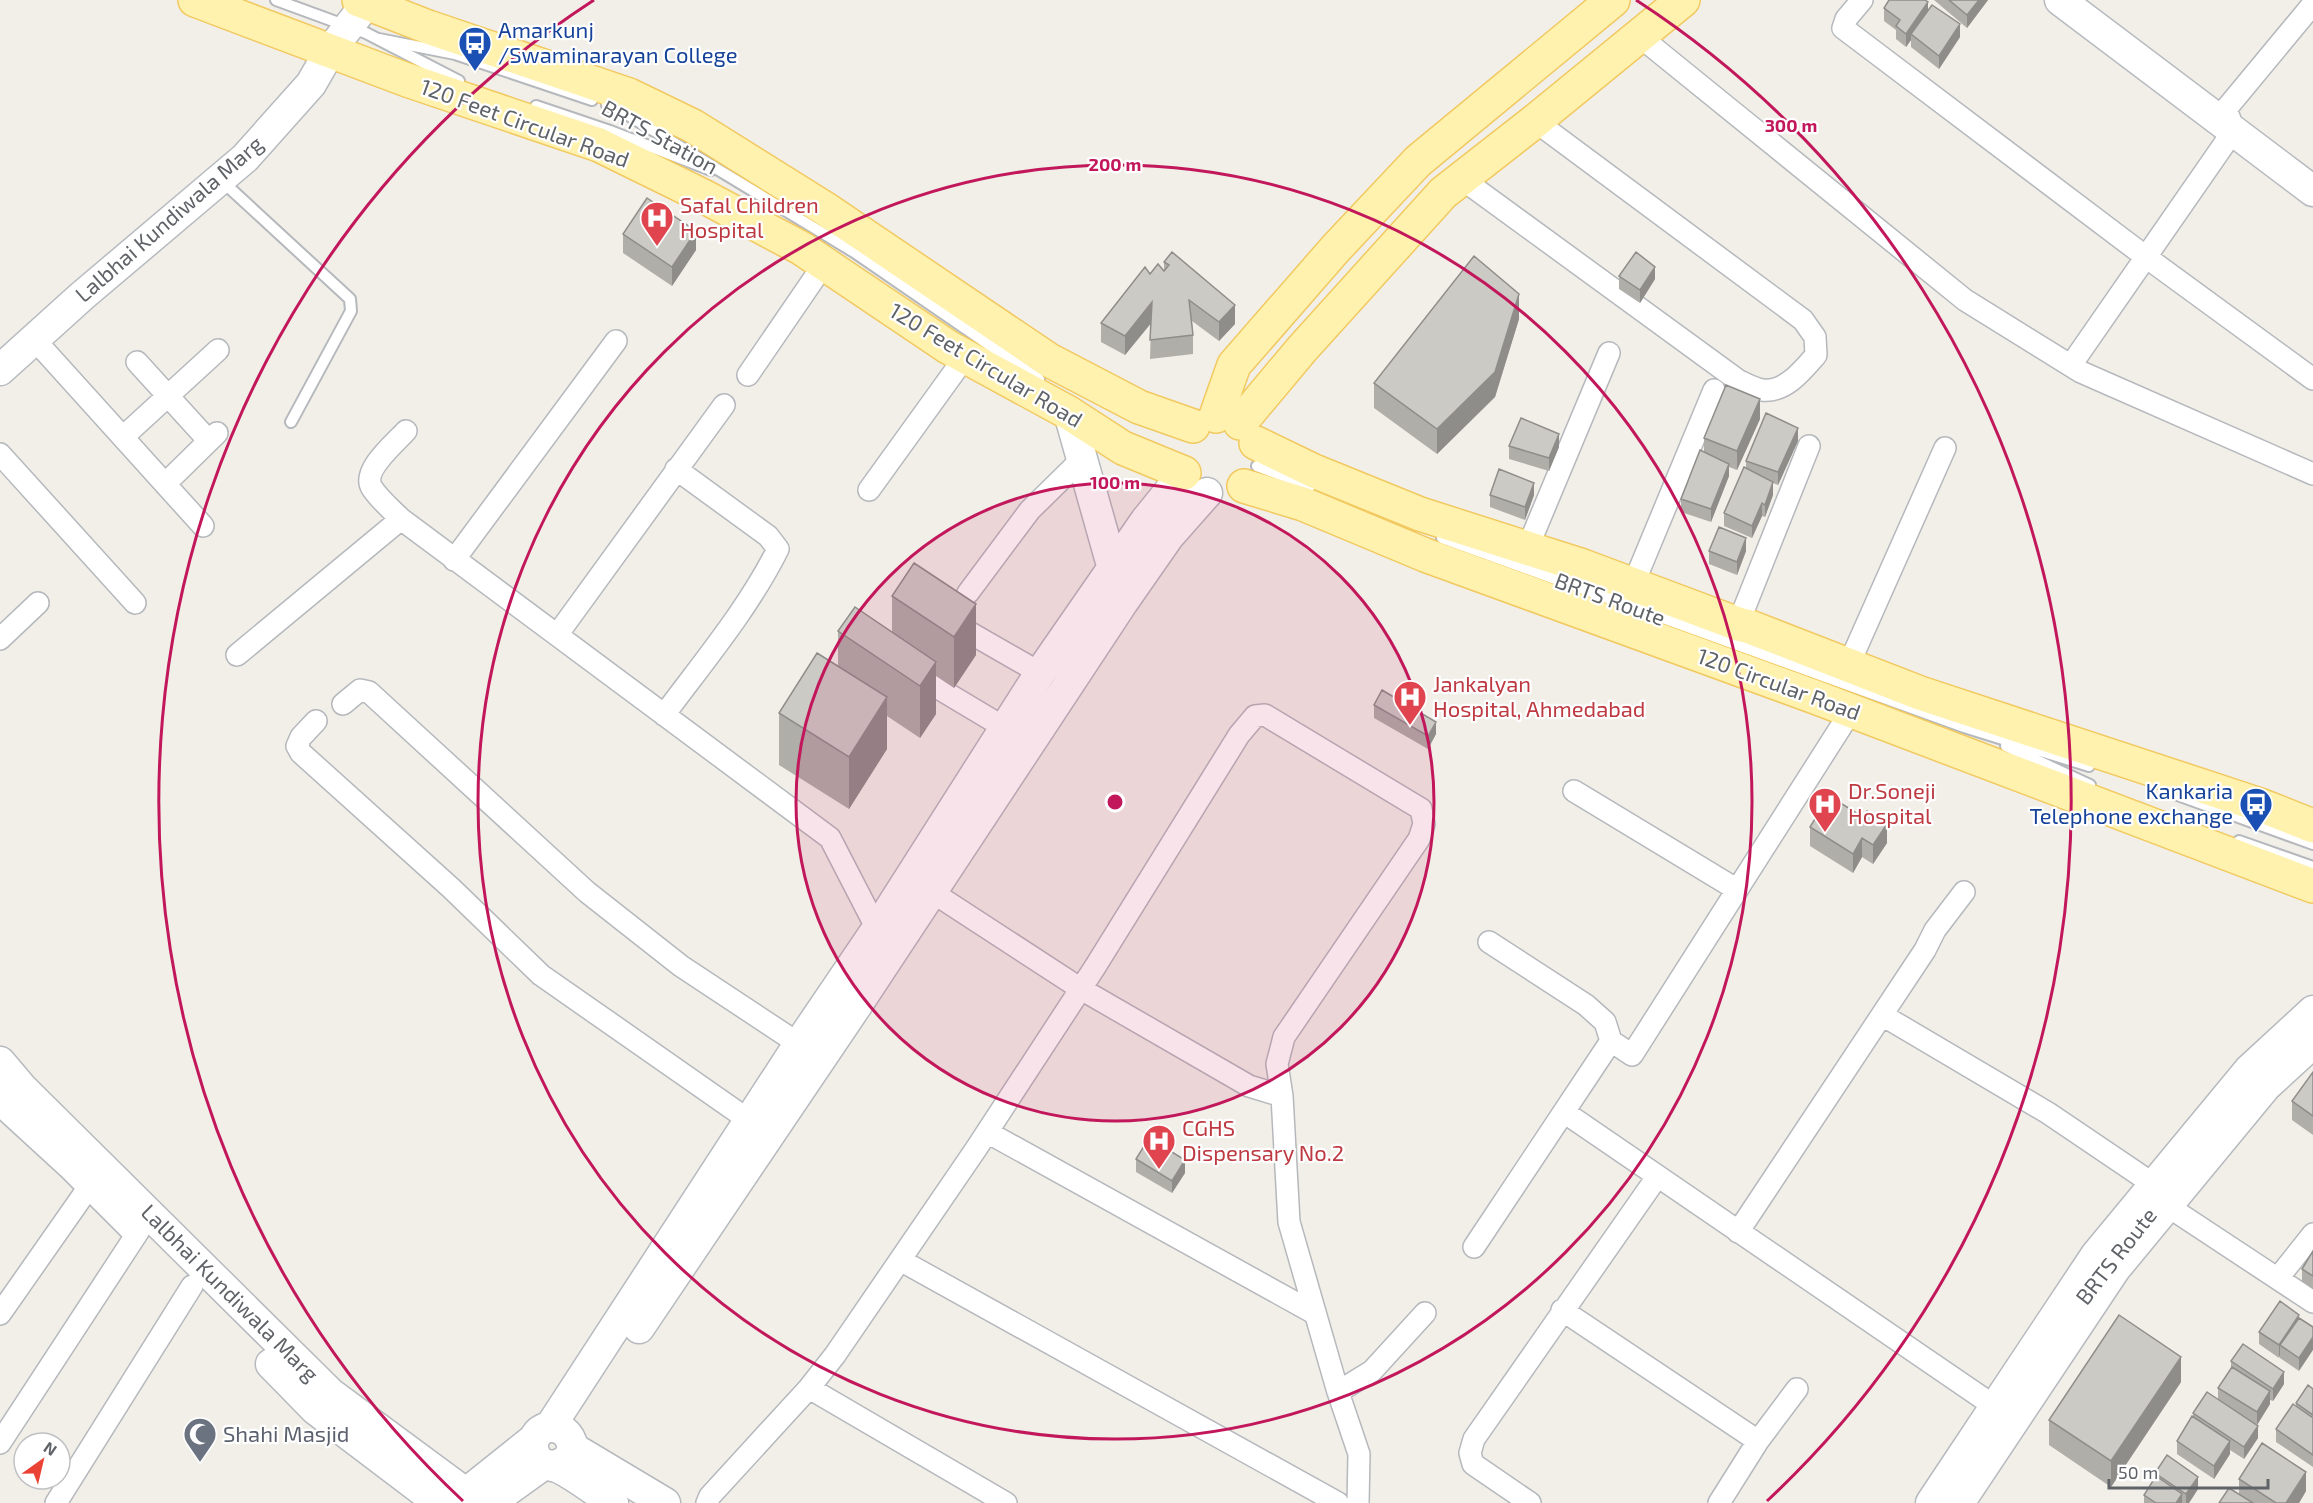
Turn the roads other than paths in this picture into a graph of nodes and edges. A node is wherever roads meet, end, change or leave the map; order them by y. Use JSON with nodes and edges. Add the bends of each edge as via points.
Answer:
{"nodes":[{"id":1,"x":195,"y":0,"type":"edge"},
{"id":2,"x":276,"y":0,"type":"edge"},
{"id":3,"x":1613,"y":0,"type":"edge"},
{"id":4,"x":1683,"y":0,"type":"edge"},
{"id":5,"x":1862,"y":0,"type":"edge"},
{"id":6,"x":2060,"y":0,"type":"edge"},
{"id":7,"x":2313,"y":4,"type":"edge"},
{"id":8,"x":354,"y":16,"type":"edge"},
{"id":9,"x":1638,"y":35,"type":"junction"},
{"id":10,"x":379,"y":39,"type":"junction"},
{"id":11,"x":472,"y":85,"type":"dead end"},
{"id":12,"x":525,"y":103,"type":"dead end"},
{"id":13,"x":1535,"y":121,"type":"junction"},
{"id":14,"x":2234,"y":130,"type":"junction"},
{"id":15,"x":220,"y":179,"type":"junction"},
{"id":16,"x":1461,"y":179,"type":"junction"},
{"id":17,"x":740,"y":182,"type":"junction"},
{"id":18,"x":2313,"y":190,"type":"edge"},
{"id":19,"x":2146,"y":257,"type":"junction"},
{"id":20,"x":824,"y":264,"type":"junction"},
{"id":21,"x":34,"y":339,"type":"junction"},
{"id":22,"x":616,"y":341,"type":"dead end"},
{"id":23,"x":218,"y":350,"type":"dead end"},
{"id":24,"x":1609,"y":354,"type":"dead end"},
{"id":25,"x":965,"y":357,"type":"junction"},
{"id":26,"x":137,"y":362,"type":"dead end"},
{"id":27,"x":2071,"y":365,"type":"junction"},
{"id":28,"x":0,"y":370,"type":"edge"},
{"id":29,"x":748,"y":375,"type":"dead end"},
{"id":30,"x":2313,"y":379,"type":"edge"},
{"id":31,"x":1046,"y":384,"type":"dead end"},
{"id":32,"x":1714,"y":390,"type":"dead end"},
{"id":33,"x":168,"y":396,"type":"junction"},
{"id":34,"x":724,"y":405,"type":"dead end"},
{"id":35,"x":1069,"y":414,"type":"junction"},
{"id":36,"x":291,"y":422,"type":"dead end"},
{"id":37,"x":405,"y":431,"type":"dead end"},
{"id":38,"x":123,"y":437,"type":"junction"},
{"id":39,"x":1234,"y":443,"type":"junction"},
{"id":40,"x":1809,"y":446,"type":"dead end"},
{"id":41,"x":1945,"y":448,"type":"dead end"},
{"id":42,"x":0,"y":454,"type":"edge"},
{"id":43,"x":1083,"y":459,"type":"junction"},
{"id":44,"x":676,"y":470,"type":"junction"},
{"id":45,"x":2313,"y":474,"type":"edge"},
{"id":46,"x":1196,"y":483,"type":"junction"},
{"id":47,"x":165,"y":484,"type":"junction"},
{"id":48,"x":868,"y":490,"type":"dead end"},
{"id":49,"x":1321,"y":491,"type":"dead end"},
{"id":50,"x":400,"y":519,"type":"junction"},
{"id":51,"x":203,"y":526,"type":"dead end"},
{"id":52,"x":1428,"y":532,"type":"dead end"},
{"id":53,"x":1527,"y":549,"type":"junction"},
{"id":54,"x":454,"y":560,"type":"junction"},
{"id":55,"x":1113,"y":569,"type":"junction"},
{"id":56,"x":1633,"y":585,"type":"junction"},
{"id":57,"x":968,"y":593,"type":"dead end"},
{"id":58,"x":38,"y":603,"type":"dead end"},
{"id":59,"x":135,"y":603,"type":"dead end"},
{"id":60,"x":936,"y":612,"type":"edge"},
{"id":61,"x":1738,"y":624,"type":"junction"},
{"id":62,"x":557,"y":635,"type":"junction"},
{"id":63,"x":0,"y":639,"type":"edge"},
{"id":64,"x":237,"y":655,"type":"dead end"},
{"id":65,"x":899,"y":664,"type":"edge"},
{"id":66,"x":1849,"y":664,"type":"junction"},
{"id":67,"x":1040,"y":673,"type":"junction"},
{"id":68,"x":343,"y":704,"type":"dead end"},
{"id":69,"x":1851,"y":711,"type":"junction"},
{"id":70,"x":664,"y":715,"type":"junction"},
{"id":71,"x":316,"y":721,"type":"dead end"},
{"id":72,"x":1964,"y":727,"type":"junction"},
{"id":73,"x":1005,"y":728,"type":"junction"},
{"id":74,"x":2101,"y":770,"type":"dead end"},
{"id":75,"x":2158,"y":788,"type":"dead end"},
{"id":76,"x":1574,"y":791,"type":"dead end"},
{"id":77,"x":2103,"y":791,"type":"dead end"},
{"id":78,"x":2313,"y":826,"type":"edge"},
{"id":79,"x":2224,"y":835,"type":"dead end"},
{"id":80,"x":2313,"y":844,"type":"edge"},
{"id":81,"x":2313,"y":867,"type":"edge"},
{"id":82,"x":2313,"y":886,"type":"edge"},
{"id":83,"x":1736,"y":890,"type":"junction"},
{"id":84,"x":932,"y":892,"type":"junction"},
{"id":85,"x":1964,"y":892,"type":"dead end"},
{"id":86,"x":876,"y":929,"type":"junction"},
{"id":87,"x":1490,"y":942,"type":"dead end"},
{"id":88,"x":1081,"y":989,"type":"junction"},
{"id":89,"x":2313,"y":1011,"type":"edge"},
{"id":90,"x":1882,"y":1015,"type":"junction"},
{"id":91,"x":2313,"y":1030,"type":"edge"},
{"id":92,"x":1611,"y":1041,"type":"junction"},
{"id":93,"x":2313,"y":1043,"type":"edge"},
{"id":94,"x":799,"y":1044,"type":"junction"},
{"id":95,"x":0,"y":1062,"type":"edge"},
{"id":96,"x":1282,"y":1096,"type":"junction"},
{"id":97,"x":0,"y":1099,"type":"edge"},
{"id":98,"x":1564,"y":1112,"type":"junction"},
{"id":99,"x":750,"y":1121,"type":"junction"},
{"id":100,"x":987,"y":1132,"type":"junction"},
{"id":101,"x":83,"y":1166,"type":"junction"},
{"id":102,"x":1657,"y":1177,"type":"junction"},
{"id":103,"x":2160,"y":1194,"type":"junction"},
{"id":104,"x":138,"y":1232,"type":"junction"},
{"id":105,"x":1738,"y":1232,"type":"junction"},
{"id":106,"x":2313,"y":1234,"type":"edge"},
{"id":107,"x":1474,"y":1247,"type":"dead end"},
{"id":108,"x":900,"y":1260,"type":"junction"},
{"id":109,"x":2097,"y":1275,"type":"dead end"},
{"id":110,"x":2278,"y":1278,"type":"junction"},
{"id":111,"x":192,"y":1286,"type":"junction"},
{"id":112,"x":2313,"y":1302,"type":"edge"},
{"id":113,"x":1562,"y":1310,"type":"junction"},
{"id":114,"x":1314,"y":1313,"type":"junction"},
{"id":115,"x":1425,"y":1313,"type":"dead end"},
{"id":116,"x":0,"y":1314,"type":"edge"},
{"id":117,"x":2058,"y":1334,"type":"dead end"},
{"id":118,"x":809,"y":1388,"type":"junction"},
{"id":119,"x":1797,"y":1389,"type":"dead end"},
{"id":120,"x":1338,"y":1392,"type":"junction"},
{"id":121,"x":322,"y":1401,"type":"junction"},
{"id":122,"x":1994,"y":1406,"type":"junction"},
{"id":123,"x":1758,"y":1441,"type":"junction"},
{"id":124,"x":0,"y":1443,"type":"edge"},
{"id":125,"x":554,"y":1446,"type":"junction"},
{"id":126,"x":466,"y":1501,"type":"edge"},
{"id":127,"x":56,"y":1503,"type":"edge"},
{"id":128,"x":613,"y":1503,"type":"edge"},
{"id":129,"x":664,"y":1503,"type":"edge"},
{"id":130,"x":706,"y":1503,"type":"edge"},
{"id":131,"x":1006,"y":1503,"type":"edge"},
{"id":132,"x":1338,"y":1503,"type":"edge"},
{"id":133,"x":1358,"y":1503,"type":"edge"},
{"id":134,"x":1530,"y":1503,"type":"edge"},
{"id":135,"x":1719,"y":1503,"type":"edge"},
{"id":136,"x":1931,"y":1503,"type":"edge"},
{"id":137,"x":1946,"y":1503,"type":"edge"},
{"id":138,"x":1959,"y":1503,"type":"edge"}],
"edges":[{"from":1,"to":8,"type":"main road","name":"120 Feet Circular Road"},
{"from":2,"to":8,"type":"lane"},
{"from":3,"to":39,"type":"main road","via":[[1418,161],[1234,365]]},
{"from":4,"to":9,"type":"main road"},
{"from":5,"to":19,"type":"street","via":[[1843,28]]},
{"from":6,"to":14,"type":"main road"},
{"from":7,"to":14,"type":"street","via":[[2226,109]]},
{"from":8,"to":10,"type":"lane"},
{"from":8,"to":15,"type":"main road","name":"Lalbhai Kundiwala Marg","via":[[311,84],[245,158]]},
{"from":8,"to":20,"type":"main road","name":"120 Feet Circular Road","via":[[407,80],[599,145],[801,248]]},
{"from":8,"to":39,"type":"main road","name":"120 Feet Circular Road","via":[[428,27],[629,95],[693,126],[824,208],[1048,360],[1139,407]]},
{"from":9,"to":13,"type":"main road"},
{"from":9,"to":27,"type":"street","via":[[1965,300]]},
{"from":10,"to":11,"type":"lane","via":[[450,78]]},
{"from":10,"to":17,"type":"lane","name":"BRTS Station","via":[[455,54],[618,108]]},
{"from":12,"to":17,"type":"lane","name":"BRTS Station","via":[[610,131]]},
{"from":13,"to":16,"type":"main road"},
{"from":13,"to":16,"type":"street","via":[[1803,320],[1815,337],[1816,355],[1802,371],[1778,390],[1761,390],[1740,381]]},
{"from":14,"to":18,"type":"main road"},
{"from":14,"to":19,"type":"street"},
{"from":15,"to":21,"type":"main road","name":"Lalbhai Kundiwala Marg"},
{"from":15,"to":36,"type":"lane","via":[[350,299],[351,311]]},
{"from":16,"to":39,"type":"main road","via":[[1443,193],[1302,349]]},
{"from":17,"to":31,"type":"lane","via":[[854,252]]},
{"from":19,"to":27,"type":"street"},
{"from":19,"to":30,"type":"street"},
{"from":20,"to":25,"type":"main road","name":"120 Feet Circular Road"},
{"from":20,"to":29,"type":"street"},
{"from":21,"to":28,"type":"main road","name":"Lalbhai Kundiwala Marg"},
{"from":21,"to":38,"type":"street"},
{"from":22,"to":54,"type":"street"},
{"from":23,"to":33,"type":"street"},
{"from":24,"to":53,"type":"street"},
{"from":25,"to":35,"type":"main road","name":"120 Feet Circular Road"},
{"from":25,"to":48,"type":"street"},
{"from":26,"to":33,"type":"street"},
{"from":27,"to":45,"type":"street"},
{"from":32,"to":56,"type":"street"},
{"from":33,"to":38,"type":"street"},
{"from":33,"to":47,"type":"street","via":[[213,437]]},
{"from":34,"to":44,"type":"street"},
{"from":35,"to":43,"type":"main road"},
{"from":35,"to":46,"type":"main road","name":"120 Feet Circular Road","via":[[1122,448]]},
{"from":37,"to":50,"type":"street","via":[[369,476],[370,486]]},
{"from":38,"to":47,"type":"street"},
{"from":39,"to":46,"type":"main road","via":[[1233,492],[1220,495]]},
{"from":39,"to":46,"type":"main road","via":[[1185,436],[1180,461]]},
{"from":39,"to":49,"type":"lane"},
{"from":39,"to":53,"type":"main road","name":"120 Circular Road","via":[[1420,514]]},
{"from":39,"to":69,"type":"main road","name":"120 Circular Road","via":[[1303,504],[1436,559]]},
{"from":40,"to":61,"type":"street"},
{"from":41,"to":66,"type":"street"},
{"from":42,"to":59,"type":"street"},
{"from":43,"to":55,"type":"main road"},
{"from":43,"to":57,"type":"street","via":[[1030,510]]},
{"from":44,"to":62,"type":"street"},
{"from":44,"to":70,"type":"street","via":[[768,536],[778,549],[743,609]]},
{"from":46,"to":55,"type":"main road","via":[[1146,520]]},
{"from":46,"to":84,"type":"main road","via":[[1169,536]]},
{"from":47,"to":51,"type":"street"},
{"from":50,"to":54,"type":"street"},
{"from":50,"to":64,"type":"street"},
{"from":52,"to":72,"type":"lane","name":"BRTS Route"},
{"from":53,"to":56,"type":"main road","name":"120 Circular Road"},
{"from":54,"to":62,"type":"street"},
{"from":55,"to":67,"type":"main road"},
{"from":56,"to":61,"type":"main road","name":"120 Circular Road"},
{"from":58,"to":63,"type":"street"},
{"from":60,"to":67,"type":"street"},
{"from":61,"to":66,"type":"main road","name":"120 Circular Road"},
{"from":62,"to":70,"type":"street"},
{"from":65,"to":73,"type":"street"},
{"from":66,"to":78,"type":"main road","name":"120 Circular Road","via":[[1920,693]]},
{"from":67,"to":73,"type":"main road"},
{"from":68,"to":94,"type":"street","via":[[360,690],[369,692],[587,892],[681,966]]},
{"from":69,"to":82,"type":"main road","name":"120 Circular Road"},
{"from":69,"to":83,"type":"street"},
{"from":70,"to":86,"type":"street","via":[[830,838]]},
{"from":71,"to":99,"type":"street","via":[[301,737],[297,746],[301,753],[541,975]]},
{"from":72,"to":74,"type":"lane"},
{"from":72,"to":77,"type":"lane"},
{"from":73,"to":86,"type":"main road"},
{"from":75,"to":80,"type":"lane"},
{"from":76,"to":83,"type":"street"},
{"from":79,"to":81,"type":"lane"},
{"from":83,"to":92,"type":"street","via":[[1632,1055]]},
{"from":84,"to":88,"type":"street"},
{"from":84,"to":125,"type":"main road"},
{"from":85,"to":90,"type":"street","via":[[1935,930]]},
{"from":86,"to":94,"type":"main road"},
{"from":87,"to":92,"type":"street","via":[[1586,1005],[1605,1022]]},
{"from":88,"to":96,"type":"street","via":[[1249,1086]]},
{"from":88,"to":96,"type":"street","via":[[1239,735],[1255,716],[1265,715],[1420,809],[1424,824],[1419,839],[1284,1037],[1277,1064]]},
{"from":88,"to":100,"type":"street"},
{"from":89,"to":103,"type":"main road","via":[[2249,1070]]},
{"from":90,"to":103,"type":"street","via":[[2048,1113]]},
{"from":90,"to":105,"type":"street"},
{"from":91,"to":109,"type":"lane","name":"BRTS Route","via":[[2257,1081]]},
{"from":92,"to":98,"type":"street"},
{"from":93,"to":103,"type":"main road"},
{"from":94,"to":99,"type":"main road"},
{"from":95,"to":101,"type":"main road","name":"Lalbhai Kundiwala Marg"},
{"from":96,"to":114,"type":"street","via":[[1289,1222]]},
{"from":97,"to":101,"type":"main road","name":"Lalbhai Kundiwala Marg"},
{"from":98,"to":102,"type":"street"},
{"from":98,"to":107,"type":"street"},
{"from":99,"to":125,"type":"main road"},
{"from":100,"to":108,"type":"street"},
{"from":100,"to":114,"type":"street"},
{"from":101,"to":104,"type":"main road","name":"Lalbhai Kundiwala Marg"},
{"from":101,"to":116,"type":"street"},
{"from":101,"to":121,"type":"main road","name":"Lalbhai Kundiwala Marg"},
{"from":102,"to":105,"type":"street"},
{"from":102,"to":113,"type":"street"},
{"from":103,"to":110,"type":"street"},
{"from":103,"to":122,"type":"main road","via":[[2096,1255]]},
{"from":103,"to":138,"type":"main road","via":[[2115,1269]]},
{"from":104,"to":111,"type":"main road","name":"Lalbhai Kundiwala Marg"},
{"from":104,"to":124,"type":"street"},
{"from":105,"to":122,"type":"street"},
{"from":106,"to":110,"type":"street"},
{"from":108,"to":118,"type":"street"},
{"from":108,"to":132,"type":"street"},
{"from":110,"to":112,"type":"street"},
{"from":111,"to":121,"type":"main road","name":"Lalbhai Kundiwala Marg"},
{"from":111,"to":127,"type":"street"},
{"from":113,"to":123,"type":"street"},
{"from":113,"to":134,"type":"street","via":[[1474,1439],[1470,1453],[1473,1464]]},
{"from":114,"to":120,"type":"street"},
{"from":115,"to":120,"type":"street","via":[[1372,1371]]},
{"from":117,"to":137,"type":"lane"},
{"from":118,"to":130,"type":"street"},
{"from":118,"to":131,"type":"street"},
{"from":119,"to":123,"type":"street"},
{"from":120,"to":133,"type":"street","via":[[1359,1454]]},
{"from":121,"to":126,"type":"main road","name":"Lalbhai Kundiwala Marg"},
{"from":122,"to":136,"type":"main road"},
{"from":123,"to":135,"type":"street"},
{"from":125,"to":126,"type":"main road"},
{"from":125,"to":128,"type":"main road"},
{"from":125,"to":129,"type":"main road"}]}
